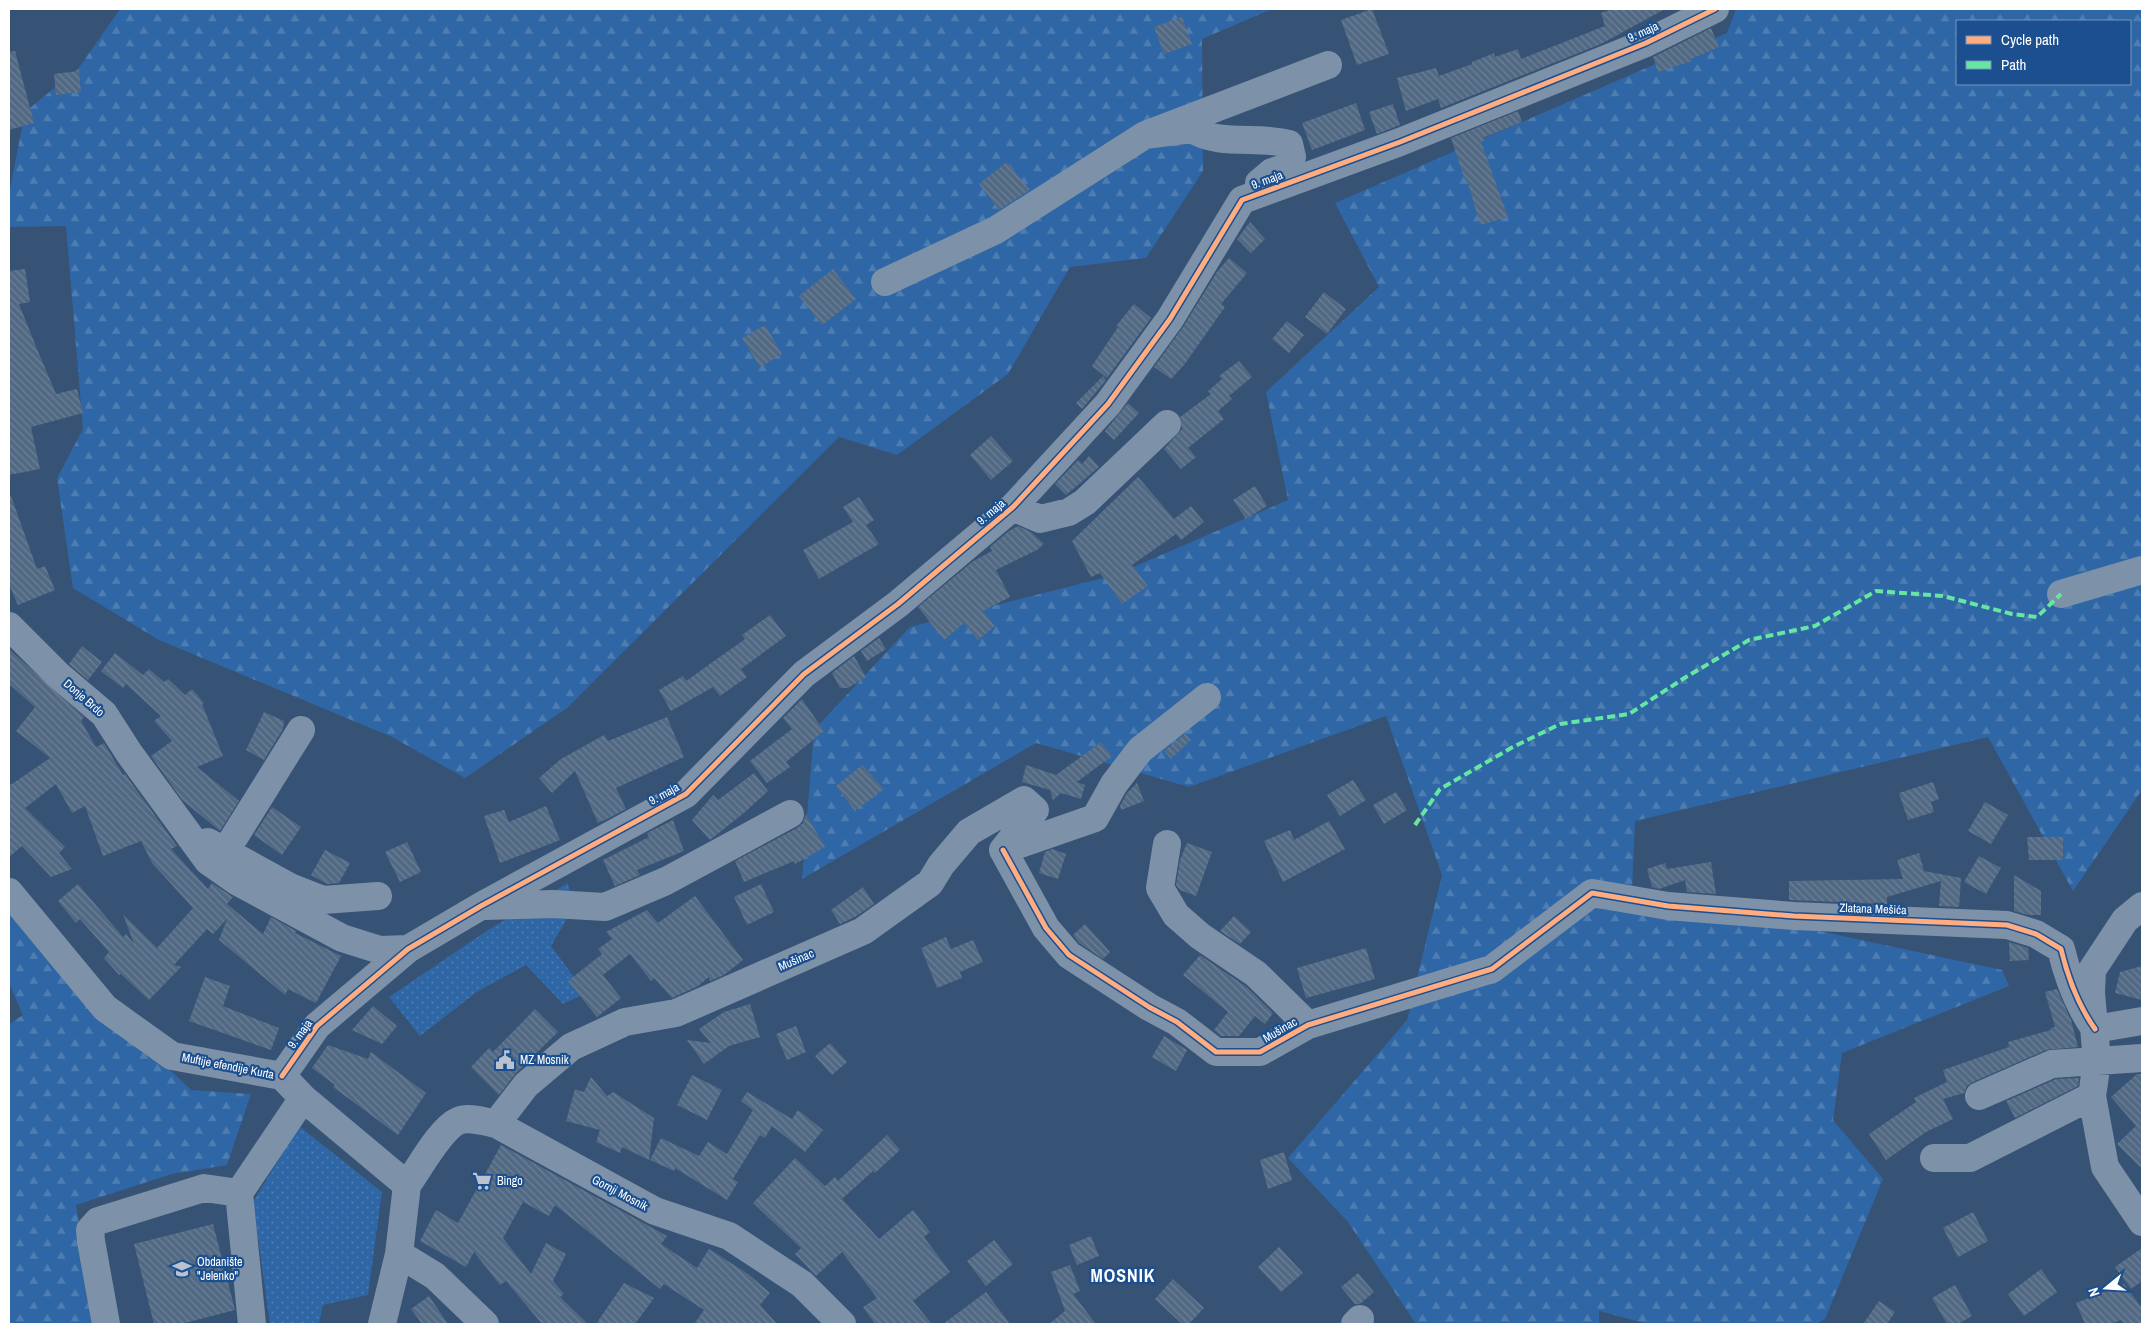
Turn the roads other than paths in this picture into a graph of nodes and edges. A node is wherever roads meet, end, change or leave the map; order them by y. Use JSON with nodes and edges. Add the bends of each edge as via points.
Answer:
{"nodes":[{"id":1,"x":1676,"y":9,"type":"edge"},
{"id":2,"x":1715,"y":9,"type":"edge"},
{"id":3,"x":1646,"y":43,"type":"junction"},
{"id":4,"x":1328,"y":66,"type":"dead end"},
{"id":5,"x":1145,"y":135,"type":"junction"},
{"id":6,"x":1242,"y":200,"type":"junction"},
{"id":7,"x":885,"y":282,"type":"dead end"},
{"id":8,"x":1167,"y":424,"type":"dead end"},
{"id":9,"x":1013,"y":507,"type":"junction"},
{"id":10,"x":2142,"y":570,"type":"edge"},
{"id":11,"x":2061,"y":594,"type":"dead end"},
{"id":12,"x":9,"y":626,"type":"edge"},
{"id":13,"x":1207,"y":697,"type":"dead end"},
{"id":14,"x":301,"y":730,"type":"dead end"},
{"id":15,"x":790,"y":814,"type":"dead end"},
{"id":16,"x":183,"y":828,"type":"junction"},
{"id":17,"x":1167,"y":844,"type":"dead end"},
{"id":18,"x":1003,"y":850,"type":"junction"},
{"id":19,"x":225,"y":852,"type":"junction"},
{"id":20,"x":9,"y":892,"type":"edge"},
{"id":21,"x":1592,"y":893,"type":"joint"},
{"id":22,"x":378,"y":896,"type":"dead end"},
{"id":23,"x":481,"y":906,"type":"junction"},
{"id":24,"x":2142,"y":906,"type":"edge"},
{"id":25,"x":408,"y":950,"type":"junction"},
{"id":26,"x":2142,"y":1021,"type":"edge"},
{"id":27,"x":1308,"y":1025,"type":"junction"},
{"id":28,"x":2095,"y":1028,"type":"junction"},
{"id":29,"x":2142,"y":1058,"type":"edge"},
{"id":30,"x":2097,"y":1062,"type":"junction"},
{"id":31,"x":282,"y":1076,"type":"junction"},
{"id":32,"x":1979,"y":1096,"type":"dead end"},
{"id":33,"x":2092,"y":1096,"type":"junction"},
{"id":34,"x":302,"y":1098,"type":"junction"},
{"id":35,"x":496,"y":1124,"type":"junction"},
{"id":36,"x":1934,"y":1158,"type":"dead end"},
{"id":37,"x":408,"y":1185,"type":"junction"},
{"id":38,"x":239,"y":1193,"type":"junction"},
{"id":39,"x":2142,"y":1222,"type":"edge"},
{"id":40,"x":399,"y":1254,"type":"junction"},
{"id":41,"x":106,"y":1324,"type":"edge"},
{"id":42,"x":252,"y":1324,"type":"edge"},
{"id":43,"x":382,"y":1324,"type":"edge"},
{"id":44,"x":485,"y":1324,"type":"edge"},
{"id":45,"x":842,"y":1324,"type":"edge"}],
"edges":[{"from":1,"to":3,"type":"street","name":"9. maja"},
{"from":2,"to":3,"type":"street","name":"9. maja"},
{"from":3,"to":6,"type":"street","name":"9. maja","via":[[1400,142]]},
{"from":4,"to":5,"type":"street","name":"9. maja"},
{"from":5,"to":6,"type":"street","name":"9. maja","via":[[1192,128],[1204,136],[1274,139],[1289,144],[1292,157],[1287,167],[1272,172]]},
{"from":5,"to":7,"type":"street","name":"9. maja","via":[[996,230]]},
{"from":6,"to":9,"type":"street","name":"9. maja","via":[[1170,319],[1108,404]]},
{"from":8,"to":9,"type":"street","name":"9. maja","via":[[1085,502],[1069,512],[1040,519]]},
{"from":9,"to":23,"type":"street","name":"9. maja","via":[[898,604],[804,674],[686,794]]},
{"from":10,"to":11,"type":"street"},
{"from":12,"to":16,"type":"street","name":"Donje Brdo","via":[[58,675],[104,714]]},
{"from":13,"to":18,"type":"street","via":[[1140,750],[1114,784],[1095,818]]},
{"from":14,"to":19,"type":"street"},
{"from":15,"to":23,"type":"street","name":"9. maja","via":[[666,881],[605,907],[553,904]]},
{"from":16,"to":19,"type":"street","name":"Donje Brdo"},
{"from":16,"to":25,"type":"street","name":"Donje Brdo","via":[[208,861],[255,891],[342,938],[380,950]]},
{"from":17,"to":27,"type":"street","name":"Mušinac","via":[[1160,888],[1176,915],[1200,936],[1256,974]]},
{"from":18,"to":27,"type":"street","name":"Mušinac","via":[[1046,928],[1069,955],[1148,1007],[1177,1022],[1216,1052],[1260,1052]]},
{"from":18,"to":35,"type":"street","name":"Mušinac","via":[[1035,810],[1024,800],[969,832],[930,883],[863,931],[676,1013],[626,1022],[571,1046],[526,1085]]},
{"from":19,"to":22,"type":"street","name":"Donje Brdo","via":[[290,887],[323,900]]},
{"from":20,"to":31,"type":"street","name":"Muftije efendije Kurta","via":[[105,1008],[172,1056]]},
{"from":21,"to":27,"type":"street","name":"Mušinac","via":[[1492,968]]},
{"from":21,"to":28,"type":"street","name":"Zlatana Mešića","via":[[1668,906],[1794,916],[2007,925],[2036,934],[2062,949],[2066,972],[2083,1012]]},
{"from":23,"to":25,"type":"street","name":"9. maja"},
{"from":24,"to":28,"type":"street","via":[[2125,920],[2092,970]]},
{"from":25,"to":31,"type":"street","name":"9. maja","via":[[316,1026]]},
{"from":26,"to":28,"type":"street"},
{"from":28,"to":30,"type":"street"},
{"from":29,"to":30,"type":"street"},
{"from":30,"to":32,"type":"street","via":[[2052,1064]]},
{"from":30,"to":33,"type":"street"},
{"from":31,"to":34,"type":"street","name":"Muftije efendije Kurta"},
{"from":33,"to":36,"type":"street","via":[[1970,1158]]},
{"from":33,"to":39,"type":"street","via":[[2105,1167]]},
{"from":34,"to":37,"type":"street","name":"Muftije efendije Kurta"},
{"from":34,"to":38,"type":"street"},
{"from":35,"to":37,"type":"street","name":"Gornji Mosnik","via":[[458,1121],[445,1132]]},
{"from":35,"to":45,"type":"street","name":"Gornji Mosnik","via":[[655,1211],[729,1236],[802,1284]]},
{"from":37,"to":40,"type":"street"},
{"from":38,"to":41,"type":"street","via":[[204,1188],[98,1221],[90,1230]]},
{"from":38,"to":42,"type":"street"},
{"from":40,"to":43,"type":"street"},
{"from":40,"to":44,"type":"street","via":[[435,1276]]}]}
